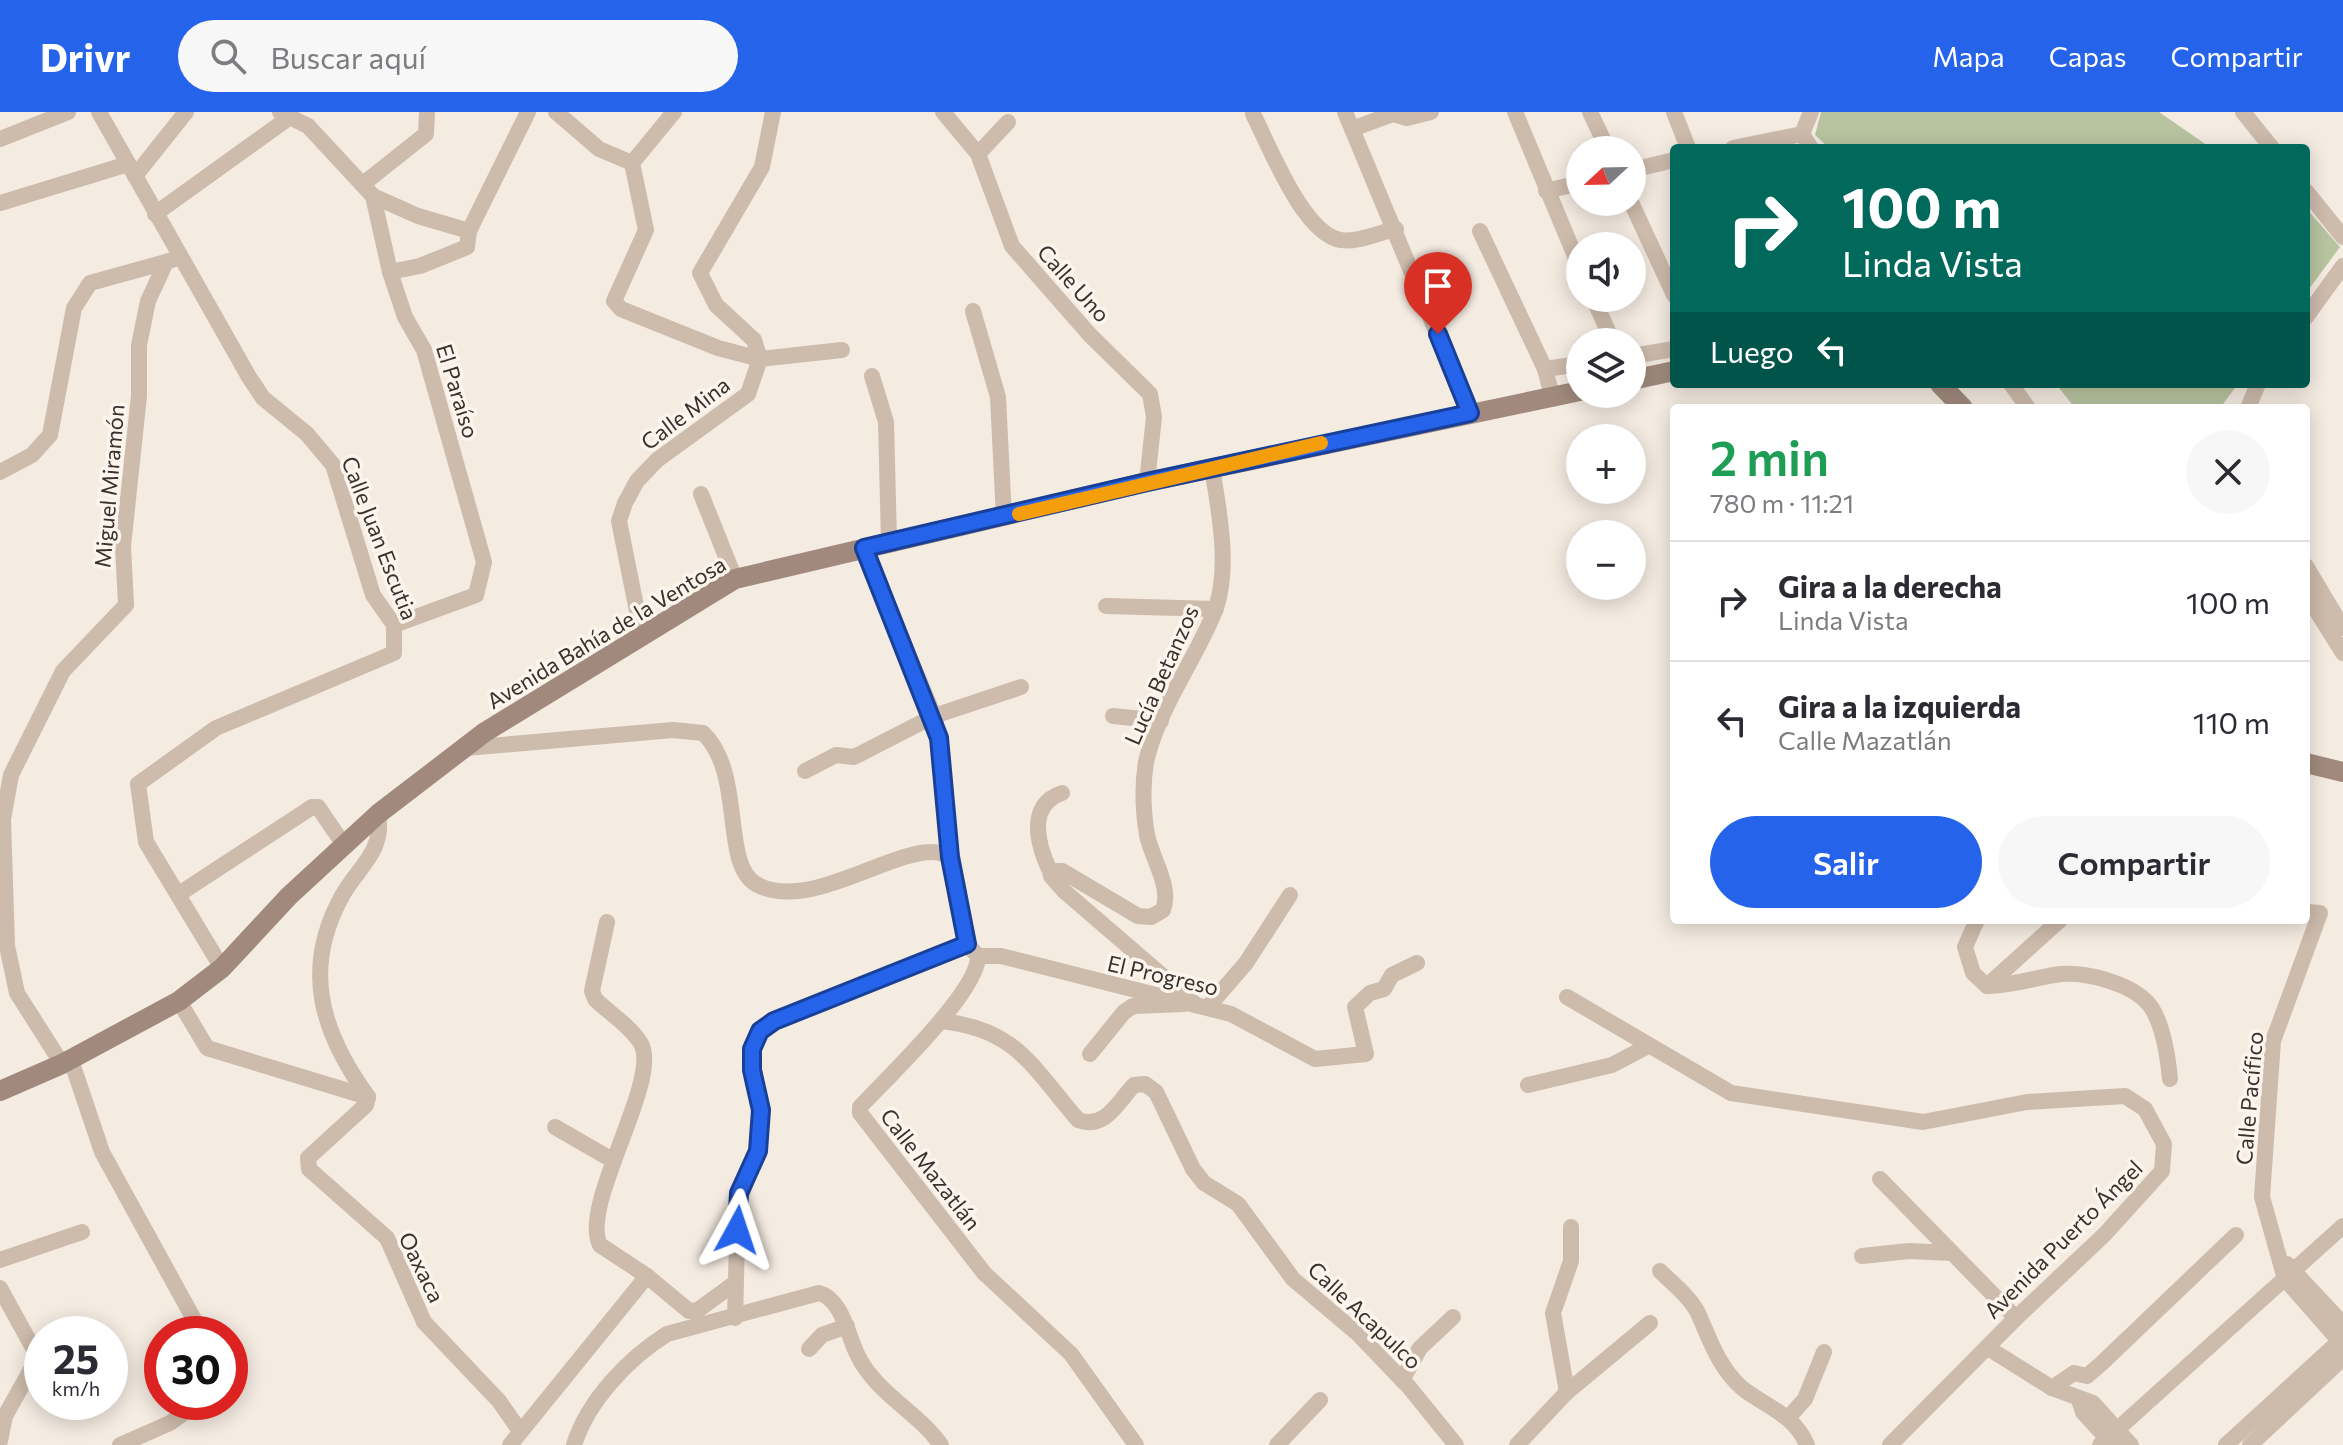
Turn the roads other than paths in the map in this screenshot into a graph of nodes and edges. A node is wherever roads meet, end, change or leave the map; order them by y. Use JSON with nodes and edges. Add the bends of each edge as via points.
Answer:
{"nodes":[{"id":1,"x":68,"y":112,"type":"edge"},
{"id":2,"x":99,"y":112,"type":"edge"},
{"id":3,"x":186,"y":112,"type":"edge"},
{"id":4,"x":427,"y":112,"type":"edge"},
{"id":5,"x":528,"y":112,"type":"edge"},
{"id":6,"x":556,"y":112,"type":"edge"},
{"id":7,"x":674,"y":112,"type":"edge"},
{"id":8,"x":773,"y":112,"type":"edge"},
{"id":9,"x":943,"y":112,"type":"edge"},
{"id":10,"x":1345,"y":112,"type":"edge"},
{"id":11,"x":1431,"y":112,"type":"edge"},
{"id":12,"x":1515,"y":112,"type":"edge"},
{"id":13,"x":1590,"y":112,"type":"edge"},
{"id":14,"x":1674,"y":112,"type":"edge"},
{"id":15,"x":1811,"y":112,"type":"edge"},
{"id":16,"x":2243,"y":112,"type":"edge"},
{"id":17,"x":1253,"y":114,"type":"dead end"},
{"id":18,"x":285,"y":115,"type":"edge"},
{"id":19,"x":1008,"y":122,"type":"dead end"},
{"id":20,"x":1352,"y":129,"type":"junction"},
{"id":21,"x":1601,"y":136,"type":"edge"},
{"id":22,"x":0,"y":139,"type":"edge"},
{"id":23,"x":1807,"y":141,"type":"edge"},
{"id":24,"x":1686,"y":144,"type":"edge"},
{"id":25,"x":1775,"y":144,"type":"edge"},
{"id":26,"x":2269,"y":144,"type":"edge"},
{"id":27,"x":978,"y":154,"type":"junction"},
{"id":28,"x":1670,"y":161,"type":"edge"},
{"id":29,"x":632,"y":163,"type":"junction"},
{"id":30,"x":1646,"y":167,"type":"edge"},
{"id":31,"x":131,"y":170,"type":"junction"},
{"id":32,"x":1566,"y":186,"type":"edge"},
{"id":33,"x":368,"y":190,"type":"junction"},
{"id":34,"x":1546,"y":191,"type":"junction"},
{"id":35,"x":2310,"y":196,"type":"edge"},
{"id":36,"x":0,"y":203,"type":"edge"},
{"id":37,"x":155,"y":214,"type":"junction"},
{"id":38,"x":1637,"y":216,"type":"edge"},
{"id":39,"x":1396,"y":229,"type":"junction"},
{"id":40,"x":469,"y":231,"type":"junction"},
{"id":41,"x":1480,"y":231,"type":"dead end"},
{"id":42,"x":1566,"y":236,"type":"edge"},
{"id":43,"x":2343,"y":237,"type":"edge"},
{"id":44,"x":173,"y":260,"type":"junction"},
{"id":45,"x":2343,"y":266,"type":"edge"},
{"id":46,"x":390,"y":272,"type":"junction"},
{"id":47,"x":1670,"y":286,"type":"edge"},
{"id":48,"x":973,"y":311,"type":"dead end"},
{"id":49,"x":2310,"y":311,"type":"edge"},
{"id":50,"x":842,"y":350,"type":"dead end"},
{"id":51,"x":1670,"y":350,"type":"edge"},
{"id":52,"x":1646,"y":354,"type":"edge"},
{"id":53,"x":760,"y":359,"type":"junction"},
{"id":54,"x":1566,"y":366,"type":"edge"},
{"id":55,"x":1545,"y":369,"type":"junction"},
{"id":56,"x":1670,"y":372,"type":"edge"},
{"id":57,"x":872,"y":376,"type":"dead end"},
{"id":58,"x":1646,"y":377,"type":"edge"},
{"id":59,"x":1944,"y":388,"type":"edge"},
{"id":60,"x":1566,"y":394,"type":"edge"},
{"id":61,"x":1552,"y":396,"type":"junction"},
{"id":62,"x":1959,"y":404,"type":"edge"},
{"id":63,"x":1470,"y":413,"type":"junction"},
{"id":64,"x":1212,"y":468,"type":"junction"},
{"id":65,"x":0,"y":472,"type":"edge"},
{"id":66,"x":1147,"y":482,"type":"junction"},
{"id":67,"x":701,"y":494,"type":"dead end"},
{"id":68,"x":1004,"y":518,"type":"junction"},
{"id":69,"x":889,"y":541,"type":"junction"},
{"id":70,"x":864,"y":548,"type":"junction"},
{"id":71,"x":2310,"y":573,"type":"edge"},
{"id":72,"x":735,"y":579,"type":"junction"},
{"id":73,"x":2310,"y":600,"type":"edge"},
{"id":74,"x":1106,"y":606,"type":"dead end"},
{"id":75,"x":1216,"y":609,"type":"junction"},
{"id":76,"x":394,"y":625,"type":"junction"},
{"id":77,"x":2343,"y":628,"type":"edge"},
{"id":78,"x":642,"y":636,"type":"junction"},
{"id":79,"x":2343,"y":653,"type":"edge"},
{"id":80,"x":1021,"y":687,"type":"dead end"},
{"id":81,"x":934,"y":716,"type":"junction"},
{"id":82,"x":1113,"y":716,"type":"dead end"},
{"id":83,"x":1161,"y":721,"type":"junction"},
{"id":84,"x":466,"y":748,"type":"junction"},
{"id":85,"x":2310,"y":764,"type":"edge"},
{"id":86,"x":805,"y":771,"type":"dead end"},
{"id":87,"x":2343,"y":772,"type":"edge"},
{"id":88,"x":1062,"y":793,"type":"dead end"},
{"id":89,"x":378,"y":814,"type":"junction"},
{"id":90,"x":344,"y":845,"type":"junction"},
{"id":91,"x":950,"y":857,"type":"junction"},
{"id":92,"x":1050,"y":871,"type":"junction"},
{"id":93,"x":179,"y":894,"type":"junction"},
{"id":94,"x":1290,"y":895,"type":"dead end"},
{"id":95,"x":2310,"y":912,"type":"edge"},
{"id":96,"x":607,"y":922,"type":"dead end"},
{"id":97,"x":1975,"y":924,"type":"edge"},
{"id":98,"x":2056,"y":924,"type":"edge"},
{"id":99,"x":972,"y":950,"type":"junction"},
{"id":100,"x":1417,"y":963,"type":"dead end"},
{"id":101,"x":222,"y":968,"type":"junction"},
{"id":102,"x":1987,"y":986,"type":"junction"},
{"id":103,"x":1567,"y":997,"type":"dead end"},
{"id":104,"x":179,"y":1001,"type":"junction"},
{"id":105,"x":1201,"y":1005,"type":"junction"},
{"id":106,"x":941,"y":1021,"type":"junction"},
{"id":107,"x":1648,"y":1046,"type":"junction"},
{"id":108,"x":1090,"y":1054,"type":"dead end"},
{"id":109,"x":66,"y":1062,"type":"junction"},
{"id":110,"x":2170,"y":1079,"type":"dead end"},
{"id":111,"x":1528,"y":1085,"type":"dead end"},
{"id":112,"x":0,"y":1091,"type":"edge"},
{"id":113,"x":368,"y":1097,"type":"junction"},
{"id":114,"x":555,"y":1127,"type":"dead end"},
{"id":115,"x":614,"y":1161,"type":"junction"},
{"id":116,"x":1880,"y":1179,"type":"dead end"},
{"id":117,"x":2343,"y":1226,"type":"edge"},
{"id":118,"x":1571,"y":1227,"type":"dead end"},
{"id":119,"x":82,"y":1232,"type":"dead end"},
{"id":120,"x":2236,"y":1235,"type":"dead end"},
{"id":121,"x":1952,"y":1253,"type":"junction"},
{"id":122,"x":1862,"y":1256,"type":"dead end"},
{"id":123,"x":0,"y":1260,"type":"edge"},
{"id":124,"x":1660,"y":1271,"type":"dead end"},
{"id":125,"x":2290,"y":1274,"type":"junction"},
{"id":126,"x":647,"y":1276,"type":"junction"},
{"id":127,"x":735,"y":1283,"type":"junction"},
{"id":128,"x":0,"y":1288,"type":"edge"},
{"id":129,"x":192,"y":1316,"type":"edge"},
{"id":130,"x":1453,"y":1317,"type":"dead end"},
{"id":131,"x":735,"y":1318,"type":"junction"},
{"id":132,"x":2016,"y":1318,"type":"junction"},
{"id":133,"x":1650,"y":1323,"type":"dead end"},
{"id":134,"x":2343,"y":1324,"type":"edge"},
{"id":135,"x":847,"y":1326,"type":"junction"},
{"id":136,"x":2342,"y":1346,"type":"edge"},
{"id":137,"x":1988,"y":1348,"type":"junction"},
{"id":138,"x":809,"y":1349,"type":"dead end"},
{"id":139,"x":1824,"y":1352,"type":"dead end"},
{"id":140,"x":1402,"y":1380,"type":"junction"},
{"id":141,"x":2052,"y":1388,"type":"junction"},
{"id":142,"x":1567,"y":1392,"type":"junction"},
{"id":143,"x":1320,"y":1400,"type":"dead end"},
{"id":144,"x":3,"y":1417,"type":"edge"},
{"id":145,"x":1788,"y":1418,"type":"junction"},
{"id":146,"x":174,"y":1420,"type":"edge"},
{"id":147,"x":515,"y":1438,"type":"edge"},
{"id":148,"x":2109,"y":1440,"type":"edge"},
{"id":149,"x":0,"y":1441,"type":"edge"},
{"id":150,"x":1131,"y":1443,"type":"edge"},
{"id":151,"x":120,"y":1445,"type":"edge"},
{"id":152,"x":574,"y":1445,"type":"edge"},
{"id":153,"x":941,"y":1445,"type":"edge"},
{"id":154,"x":1277,"y":1445,"type":"edge"},
{"id":155,"x":1456,"y":1445,"type":"edge"},
{"id":156,"x":1517,"y":1445,"type":"edge"},
{"id":157,"x":1807,"y":1445,"type":"edge"},
{"id":158,"x":1890,"y":1445,"type":"edge"},
{"id":159,"x":2131,"y":1445,"type":"edge"},
{"id":160,"x":2226,"y":1445,"type":"edge"},
{"id":161,"x":2250,"y":1445,"type":"edge"}],
"edges":[{"from":1,"to":22,"type":"street"},
{"from":2,"to":31,"type":"street","name":"Calle Juan Escutia"},
{"from":3,"to":31,"type":"street"},
{"from":4,"to":33,"type":"street","via":[[426,134]]},
{"from":5,"to":40,"type":"street"},
{"from":6,"to":29,"type":"street","via":[[599,149]]},
{"from":7,"to":29,"type":"street"},
{"from":8,"to":53,"type":"street","via":[[762,167],[700,273],[716,305],[754,340]]},
{"from":9,"to":27,"type":"street","name":"Calle Uno"},
{"from":10,"to":20,"type":"street"},
{"from":11,"to":20,"type":"street","via":[[1407,118],[1393,114]]},
{"from":12,"to":34,"type":"street"},
{"from":13,"to":21,"type":"street"},
{"from":14,"to":24,"type":"street"},
{"from":15,"to":23,"type":"street"},
{"from":16,"to":26,"type":"street"},
{"from":17,"to":39,"type":"street","via":[[1302,210],[1325,236],[1344,241]]},
{"from":18,"to":33,"type":"street","via":[[308,126]]},
{"from":18,"to":37,"type":"street"},
{"from":19,"to":27,"type":"street"},
{"from":20,"to":39,"type":"street"},
{"from":23,"to":25,"type":"street"},
{"from":27,"to":66,"type":"street","name":"Calle Uno","via":[[1012,246],[1150,394],[1154,417]]},
{"from":28,"to":30,"type":"street"},
{"from":29,"to":53,"type":"street","via":[[646,230],[614,301],[621,309],[718,348]]},
{"from":31,"to":36,"type":"street"},
{"from":31,"to":37,"type":"street","name":"Calle Juan Escutia"},
{"from":32,"to":34,"type":"street"},
{"from":33,"to":40,"type":"street","via":[[418,216]]},
{"from":33,"to":46,"type":"street","name":"El Paraíso"},
{"from":34,"to":42,"type":"street"},
{"from":35,"to":43,"type":"street"},
{"from":37,"to":44,"type":"street","name":"Calle Juan Escutia"},
{"from":38,"to":47,"type":"street"},
{"from":39,"to":63,"type":"street"},
{"from":40,"to":46,"type":"street","via":[[467,247]]},
{"from":41,"to":55,"type":"street"},
{"from":44,"to":65,"type":"street","via":[[90,283],[74,308],[50,435],[32,455]]},
{"from":44,"to":76,"type":"street","name":"Calle Juan Escutia","via":[[263,398],[307,434],[333,465],[373,595]]},
{"from":44,"to":109,"type":"street","name":"Miguel Miramón","via":[[148,301],[139,345],[123,546],[126,605],[63,671],[11,775],[3,819],[7,946],[17,993]]},
{"from":45,"to":49,"type":"street"},
{"from":46,"to":76,"type":"street","name":"El Paraíso","via":[[405,317],[424,350],[484,562],[476,595]]},
{"from":48,"to":68,"type":"street","via":[[998,397]]},
{"from":50,"to":53,"type":"street"},
{"from":51,"to":52,"type":"street"},
{"from":53,"to":78,"type":"street","name":"Calle Mina","via":[[748,394],[657,460],[625,503],[619,521]]},
{"from":54,"to":55,"type":"street"},
{"from":55,"to":61,"type":"street"},
{"from":56,"to":58,"type":"main road"},
{"from":57,"to":69,"type":"street","via":[[886,422]]},
{"from":59,"to":62,"type":"main road"},
{"from":60,"to":61,"type":"main road","name":"Avenida Bahía de la Ventosa"},
{"from":61,"to":63,"type":"main road","name":"Avenida Bahía de la Ventosa"},
{"from":63,"to":64,"type":"main road","name":"Avenida Bahía de la Ventosa"},
{"from":64,"to":66,"type":"main road","name":"Avenida Bahía de la Ventosa"},
{"from":64,"to":75,"type":"street","name":"Lucía Betanzos","via":[[1223,542]]},
{"from":66,"to":68,"type":"main road","name":"Avenida Bahía de la Ventosa"},
{"from":67,"to":72,"type":"street"},
{"from":68,"to":69,"type":"main road","name":"Avenida Bahía de la Ventosa"},
{"from":69,"to":70,"type":"main road","name":"Avenida Bahía de la Ventosa"},
{"from":70,"to":72,"type":"main road","name":"Avenida Bahía de la Ventosa"},
{"from":70,"to":81,"type":"street"},
{"from":71,"to":77,"type":"street"},
{"from":72,"to":78,"type":"main road","name":"Avenida Bahía de la Ventosa"},
{"from":73,"to":79,"type":"street"},
{"from":74,"to":75,"type":"street"},
{"from":75,"to":83,"type":"street","name":"Lucía Betanzos"},
{"from":76,"to":93,"type":"street","name":"Calle Juan Escutia","via":[[394,653],[216,728],[138,784],[146,842]]},
{"from":78,"to":84,"type":"main road","name":"Avenida Bahía de la Ventosa"},
{"from":80,"to":81,"type":"street"},
{"from":81,"to":86,"type":"street","via":[[854,757],[836,755]]},
{"from":81,"to":91,"type":"street"},
{"from":82,"to":83,"type":"street"},
{"from":83,"to":92,"type":"street","name":"Lucía Betanzos","via":[[1147,762],[1143,802],[1152,855],[1166,892],[1163,910],[1151,917],[1138,916],[1062,871]]},
{"from":84,"to":89,"type":"main road","name":"Avenida Bahía de la Ventosa"},
{"from":84,"to":91,"type":"street","via":[[673,730],[703,733],[722,758],[743,872],[757,885],[815,889],[929,853]]},
{"from":85,"to":87,"type":"main road"},
{"from":88,"to":92,"type":"street","via":[[1049,797],[1039,811],[1039,840]]},
{"from":89,"to":90,"type":"main road","name":"Avenida Bahía de la Ventosa"},
{"from":89,"to":113,"type":"street","via":[[381,832],[343,895],[319,960],[321,1009],[344,1063]]},
{"from":90,"to":93,"type":"street","via":[[318,807],[312,807]]},
{"from":90,"to":101,"type":"main road","name":"Avenida Bahía de la Ventosa"},
{"from":91,"to":99,"type":"street"},
{"from":92,"to":105,"type":"street","via":[[1064,891]]},
{"from":93,"to":101,"type":"street","name":"Calle Juan Escutia"},
{"from":94,"to":105,"type":"street","via":[[1246,963]]},
{"from":95,"to":125,"type":"street","name":"Calle Pacífico","via":[[2320,913],[2280,1014],[2272,1055],[2262,1197]]},
{"from":96,"to":115,"type":"street","via":[[592,991],[641,1042],[645,1058]]},
{"from":97,"to":102,"type":"street","via":[[1965,947],[1973,973]]},
{"from":98,"to":102,"type":"street"},
{"from":99,"to":105,"type":"street","name":"El Progreso"},
{"from":99,"to":106,"type":"street","name":"Calle Mazatlán","via":[[978,968]]},
{"from":99,"to":127,"type":"street","via":[[774,1021],[760,1031],[752,1049],[761,1110],[758,1151],[739,1193]]},
{"from":100,"to":105,"type":"street","name":"El Progreso","via":[[1392,975],[1384,989],[1355,1007],[1366,1054],[1315,1059],[1231,1014]]},
{"from":101,"to":104,"type":"main road","name":"Avenida Bahía de la Ventosa"},
{"from":102,"to":110,"type":"street","via":[[2014,986],[2055,974],[2121,987],[2151,1008]]},
{"from":103,"to":107,"type":"street","name":"Avenida Puerto Ángel"},
{"from":104,"to":109,"type":"main road","name":"Avenida Bahía de la Ventosa"},
{"from":104,"to":113,"type":"street","via":[[207,1048]]},
{"from":105,"to":108,"type":"street","via":[[1133,1006]]},
{"from":106,"to":140,"type":"street","name":"Calle Acapulco","via":[[993,1034],[1024,1052],[1078,1120],[1091,1125],[1103,1121],[1134,1085],[1145,1084],[1156,1092],[1204,1183],[1238,1204],[1293,1279]]},
{"from":106,"to":150,"type":"street","name":"Calle Mazatlán","via":[[860,1113],[984,1273],[1071,1354]]},
{"from":107,"to":111,"type":"street","via":[[1612,1065]]},
{"from":107,"to":132,"type":"street","name":"Avenida Puerto Ángel","via":[[1731,1093],[1923,1122],[2027,1102],[2125,1096],[2145,1109],[2164,1144],[2162,1171]]},
{"from":109,"to":112,"type":"main road","name":"Avenida Bahía de la Ventosa"},
{"from":109,"to":129,"type":"street","name":"Miguel Miramón","via":[[102,1152]]},
{"from":113,"to":147,"type":"street","name":"Oaxaca","via":[[366,1105],[308,1158],[309,1169],[387,1238],[424,1322],[499,1401]]},
{"from":114,"to":115,"type":"street"},
{"from":115,"to":126,"type":"street","via":[[596,1238]]},
{"from":116,"to":121,"type":"street"},
{"from":117,"to":125,"type":"street"},
{"from":118,"to":142,"type":"street","via":[[1571,1261],[1553,1313]]},
{"from":119,"to":123,"type":"street"},
{"from":120,"to":141,"type":"street","via":[[2087,1376],[2074,1373]]},
{"from":121,"to":122,"type":"street"},
{"from":121,"to":132,"type":"street"},
{"from":124,"to":145,"type":"street","via":[[1697,1311],[1707,1340],[1726,1369],[1743,1388]]},
{"from":125,"to":134,"type":"street","name":"Calle Pacífico"},
{"from":125,"to":136,"type":"street","name":"Calle Pacífico"},
{"from":125,"to":148,"type":"street"},
{"from":126,"to":127,"type":"street","via":[[689,1311]]},
{"from":126,"to":147,"type":"street"},
{"from":127,"to":131,"type":"street"},
{"from":128,"to":144,"type":"street","via":[[38,1357]]},
{"from":130,"to":140,"type":"street","via":[[1420,1348]]},
{"from":131,"to":135,"type":"street","via":[[819,1293],[826,1295]]},
{"from":131,"to":152,"type":"street","via":[[667,1334],[646,1347],[598,1401]]},
{"from":132,"to":137,"type":"street","name":"Avenida Puerto Ángel"},
{"from":133,"to":142,"type":"street"},
{"from":135,"to":138,"type":"street","via":[[822,1335]]},
{"from":135,"to":153,"type":"street","via":[[877,1386]]},
{"from":136,"to":160,"type":"street"},
{"from":136,"to":161,"type":"street"},
{"from":137,"to":141,"type":"street"},
{"from":137,"to":158,"type":"street","name":"Avenida Puerto Ángel"},
{"from":139,"to":145,"type":"street","via":[[1805,1399]]},
{"from":140,"to":155,"type":"street","name":"Calle Acapulco"},
{"from":141,"to":148,"type":"street","via":[[2093,1403]]},
{"from":142,"to":156,"type":"street"},
{"from":143,"to":154,"type":"street"},
{"from":144,"to":149,"type":"street"},
{"from":145,"to":157,"type":"street"},
{"from":146,"to":151,"type":"street"},
{"from":148,"to":159,"type":"street"}]}
